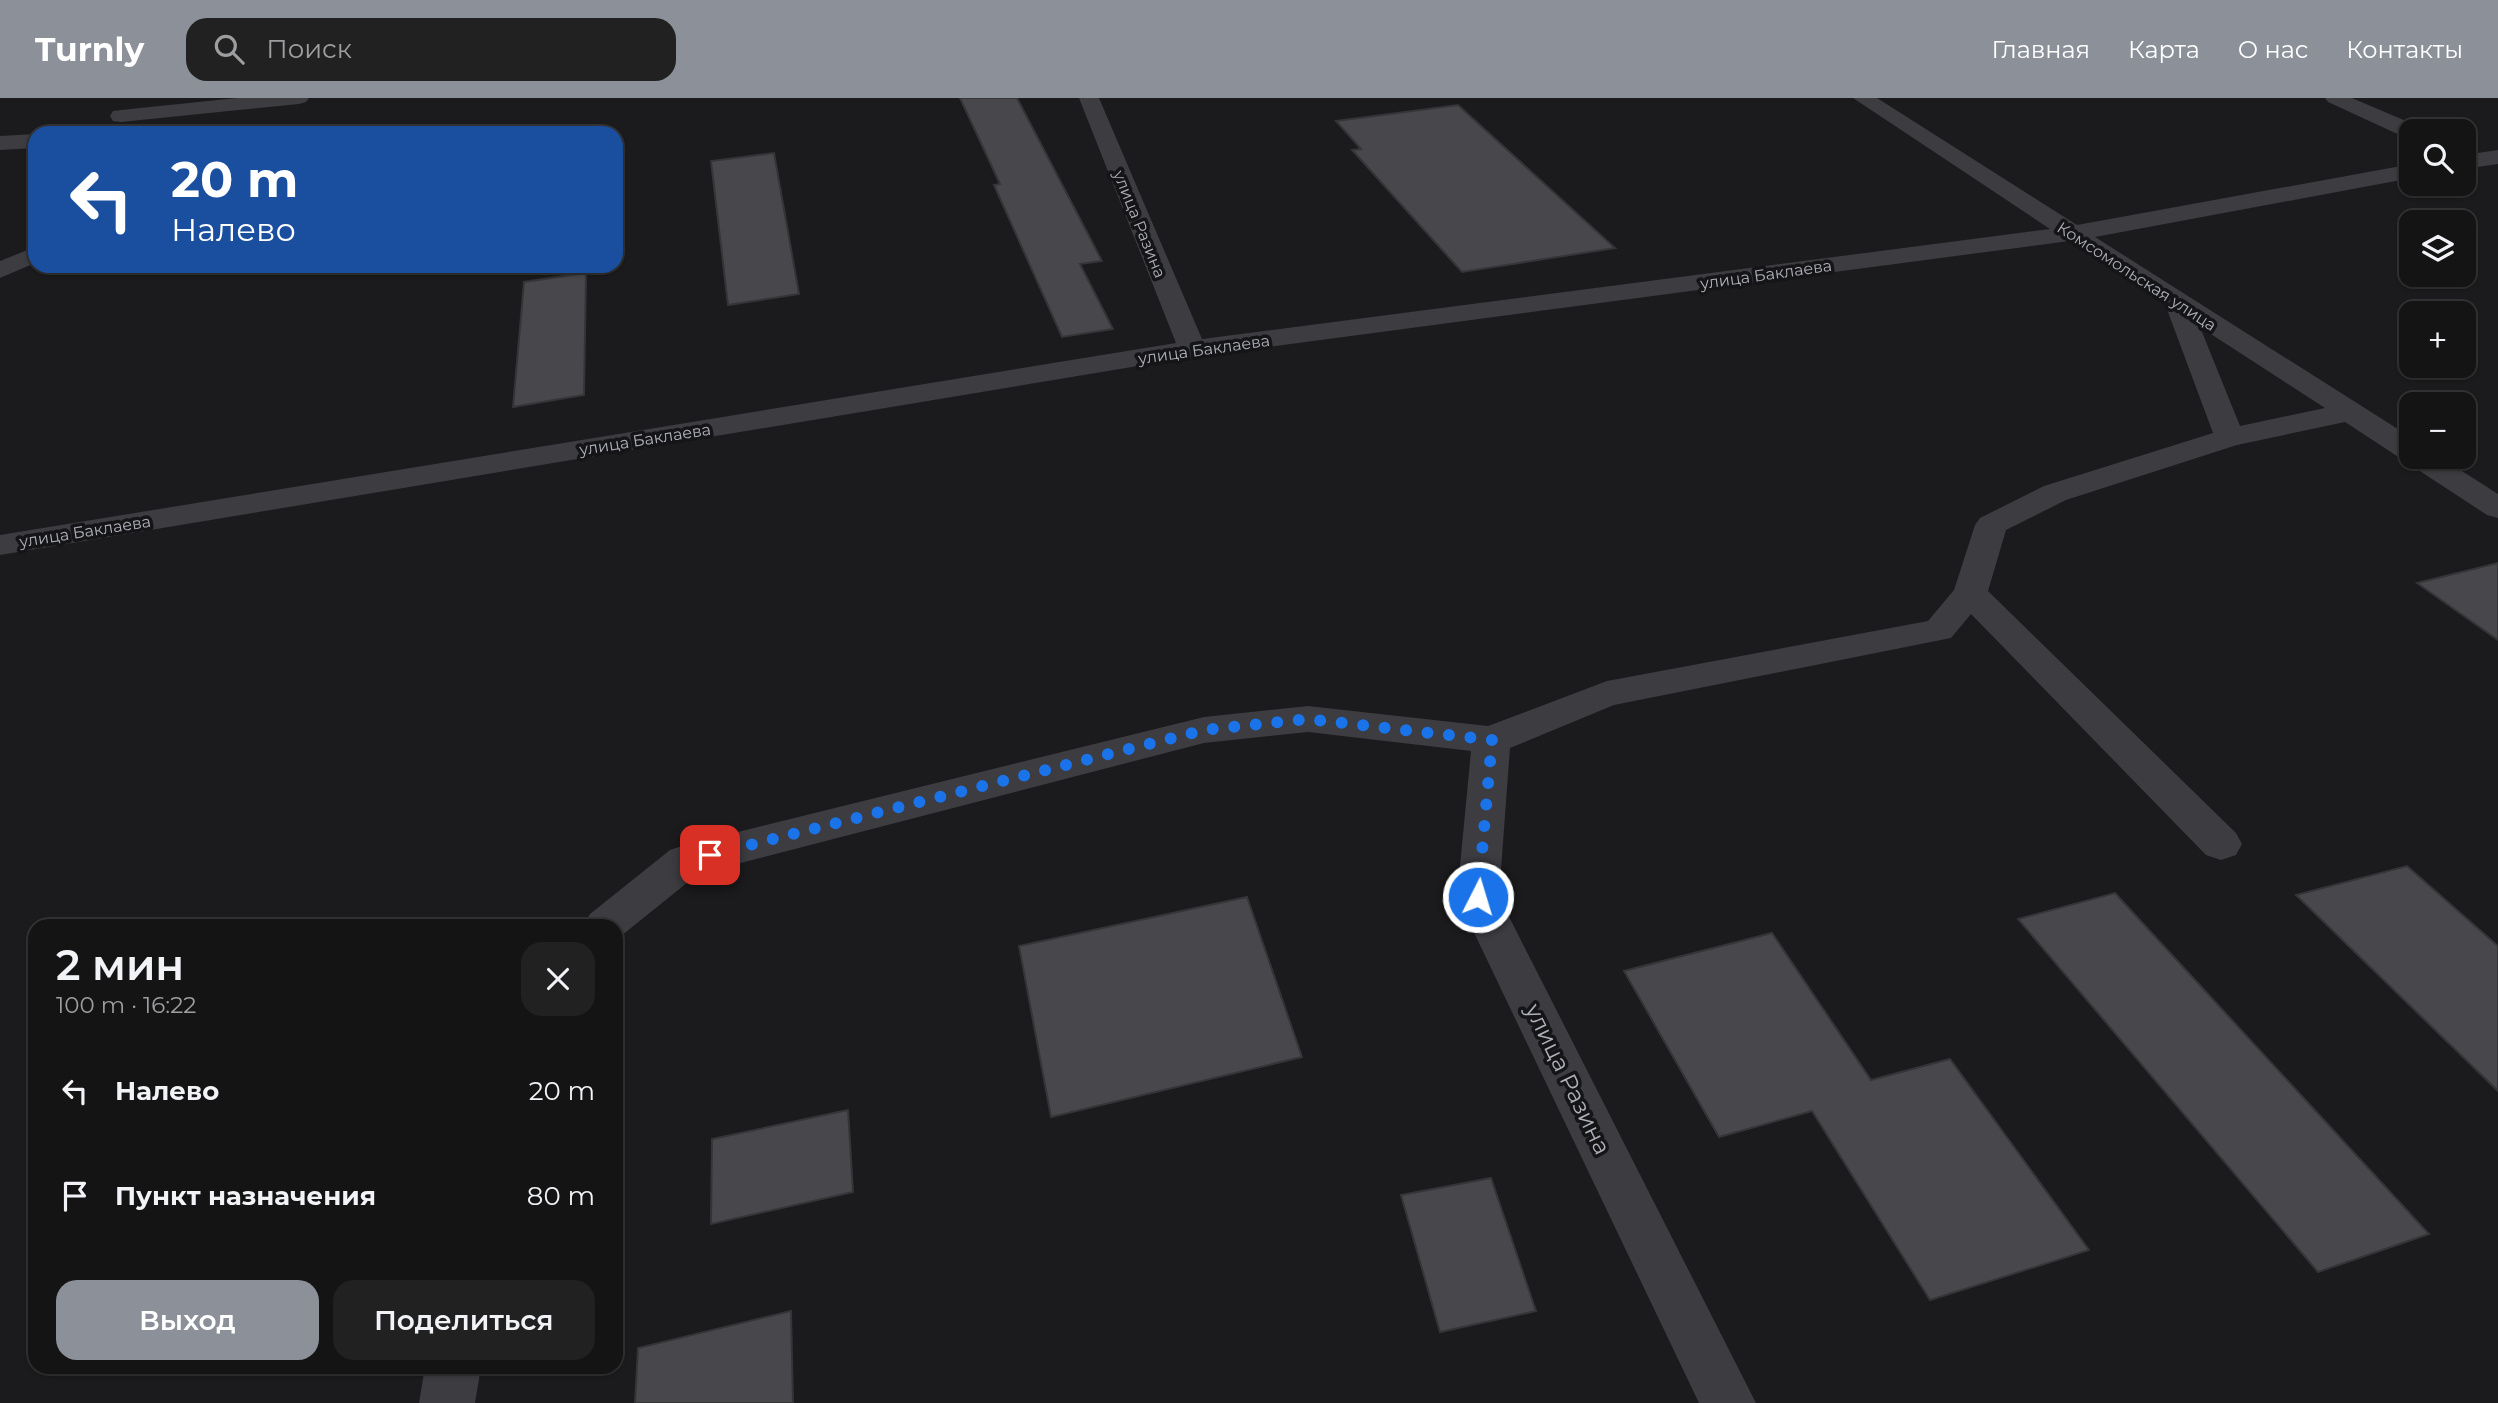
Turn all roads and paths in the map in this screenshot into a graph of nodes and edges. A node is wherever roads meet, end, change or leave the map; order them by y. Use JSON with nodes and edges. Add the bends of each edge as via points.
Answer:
{"nodes":[{"id":1,"x":299,"y":98,"type":"edge"},
{"id":2,"x":1089,"y":98,"type":"edge"},
{"id":3,"x":1863,"y":98,"type":"edge"},
{"id":4,"x":2335,"y":98,"type":"edge"},
{"id":5,"x":119,"y":119,"type":"edge"},
{"id":6,"x":2399,"y":126,"type":"edge"},
{"id":7,"x":28,"y":141,"type":"edge"},
{"id":8,"x":0,"y":143,"type":"edge"},
{"id":9,"x":2498,"y":157,"type":"edge"},
{"id":10,"x":2476,"y":158,"type":"edge"},
{"id":11,"x":2399,"y":173,"type":"edge"},
{"id":12,"x":2070,"y":234,"type":"junction"},
{"id":13,"x":28,"y":257,"type":"edge"},
{"id":14,"x":0,"y":270,"type":"edge"},
{"id":15,"x":2177,"y":302,"type":"junction"},
{"id":16,"x":1192,"y":349,"type":"junction"},
{"id":17,"x":2350,"y":412,"type":"junction"},
{"id":18,"x":2230,"y":437,"type":"junction"},
{"id":19,"x":2399,"y":444,"type":"edge"},
{"id":20,"x":2438,"y":469,"type":"edge"},
{"id":21,"x":2498,"y":508,"type":"edge"},
{"id":22,"x":0,"y":545,"type":"edge"},
{"id":23,"x":1970,"y":593,"type":"junction"},
{"id":24,"x":1492,"y":740,"type":"junction"},
{"id":25,"x":2221,"y":844,"type":"dead end"},
{"id":26,"x":614,"y":919,"type":"edge"},
{"id":27,"x":452,"y":1374,"type":"edge"},
{"id":28,"x":447,"y":1403,"type":"edge"},
{"id":29,"x":1728,"y":1403,"type":"edge"}],
"edges":[{"from":1,"to":5,"type":"street"},
{"from":2,"to":16,"type":"street","name":"улица Разина"},
{"from":3,"to":12,"type":"street","name":"Комсомольская улица"},
{"from":4,"to":6,"type":"street"},
{"from":7,"to":8,"type":"street"},
{"from":9,"to":10,"type":"street"},
{"from":11,"to":12,"type":"street","name":"улица Баклаева"},
{"from":12,"to":15,"type":"street","name":"Комсомольская улица"},
{"from":12,"to":16,"type":"street","name":"улица Баклаева"},
{"from":13,"to":14,"type":"street"},
{"from":15,"to":17,"type":"street","name":"Комсомольская улица"},
{"from":15,"to":18,"type":"street"},
{"from":16,"to":22,"type":"street","name":"улица Баклаева"},
{"from":17,"to":18,"type":"street"},
{"from":17,"to":19,"type":"street","name":"Комсомольская улица"},
{"from":18,"to":23,"type":"street","via":[[2055,493],[1991,525]]},
{"from":20,"to":21,"type":"street"},
{"from":23,"to":24,"type":"street","via":[[1939,630],[1607,694]]},
{"from":23,"to":25,"type":"street"},
{"from":24,"to":26,"type":"street","via":[[1308,719],[1204,730],[685,861]]},
{"from":24,"to":29,"type":"street","name":"улица Разина","via":[[1478,897]]},
{"from":27,"to":28,"type":"street"}]}
